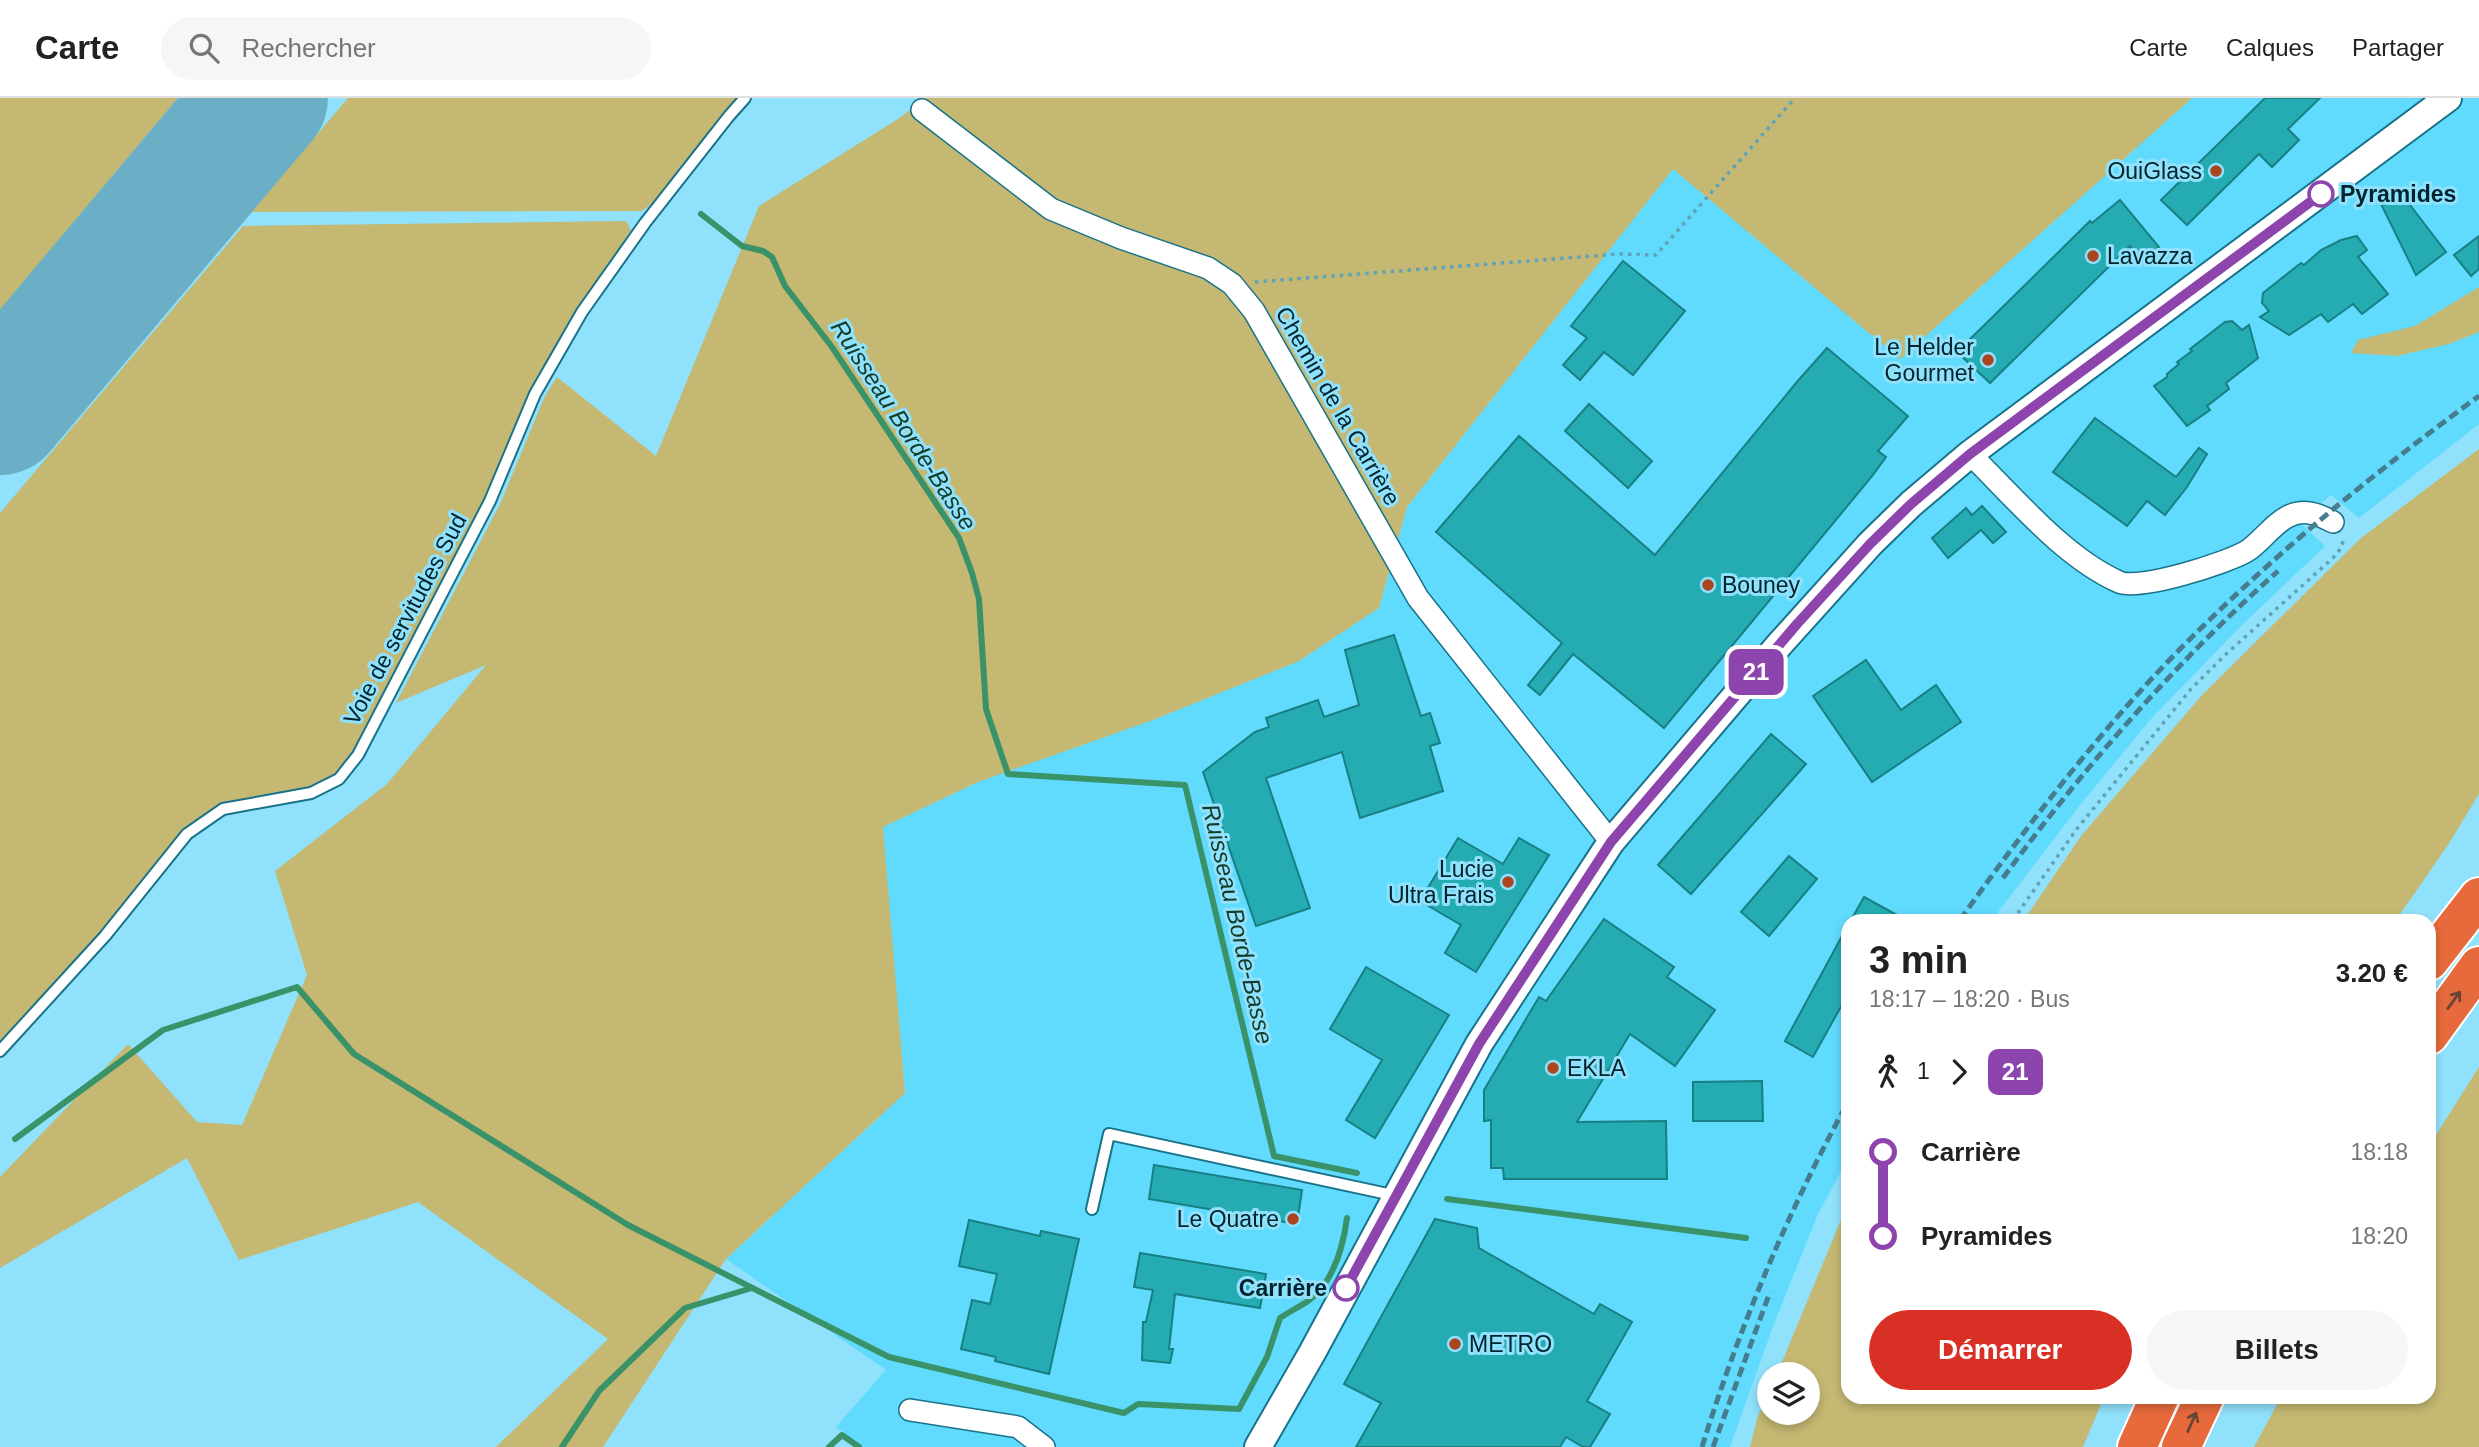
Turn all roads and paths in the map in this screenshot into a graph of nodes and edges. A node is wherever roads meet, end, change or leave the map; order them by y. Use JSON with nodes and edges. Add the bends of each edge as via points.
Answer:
{"nodes":[{"id":1,"x":745,"y":98,"type":"edge"},
{"id":2,"x":1795,"y":98,"type":"edge"},
{"id":3,"x":2448,"y":98,"type":"edge"},
{"id":4,"x":922,"y":110,"type":"dead end"},
{"id":5,"x":1232,"y":284,"type":"junction"},
{"id":6,"x":1970,"y":454,"type":"junction"},
{"id":7,"x":2333,"y":522,"type":"joint"},
{"id":8,"x":1611,"y":842,"type":"junction"},
{"id":9,"x":2479,"y":897,"type":"edge"},
{"id":10,"x":2017,"y":914,"type":"edge"},
{"id":11,"x":2436,"y":952,"type":"edge"},
{"id":12,"x":2479,"y":966,"type":"edge"},
{"id":13,"x":2436,"y":1025,"type":"edge"},
{"id":14,"x":0,"y":1051,"type":"edge"},
{"id":15,"x":1397,"y":1196,"type":"junction"},
{"id":16,"x":1092,"y":1209,"type":"dead end"},
{"id":17,"x":2156,"y":1404,"type":"edge"},
{"id":18,"x":2201,"y":1404,"type":"edge"},
{"id":19,"x":910,"y":1410,"type":"dead end"},
{"id":20,"x":1044,"y":1447,"type":"edge"},
{"id":21,"x":1258,"y":1447,"type":"edge"},
{"id":22,"x":2137,"y":1447,"type":"edge"},
{"id":23,"x":2181,"y":1447,"type":"edge"}],
"edges":[{"from":1,"to":14,"type":"lane","name":"Voie de servitudes Sud","via":[[645,223],[582,312],[535,394],[490,501],[358,755],[339,779],[311,793],[223,809],[187,834],[105,936]]},
{"from":2,"to":5,"type":"path","via":[[1656,254]]},
{"from":3,"to":6,"type":"street"},
{"from":4,"to":5,"type":"street","name":"Chemin de la Carrière","via":[[1051,209],[1208,268]]},
{"from":5,"to":8,"type":"street","name":"Chemin de la Carrière","via":[[1254,311],[1418,598]]},
{"from":6,"to":7,"type":"street","via":[[2065,548],[2122,583],[2144,583],[2207,568],[2247,551],[2287,517],[2315,513]]},
{"from":6,"to":8,"type":"street","via":[[1870,544]]},
{"from":7,"to":10,"type":"path","via":[[2345,534],[2333,558],[2191,689],[2076,830]]},
{"from":8,"to":15,"type":"street","via":[[1479,1044]]},
{"from":9,"to":11,"type":"highway"},
{"from":13,"to":12,"type":"highway","one_way":true},
{"from":15,"to":16,"type":"lane","via":[[1109,1134]]},
{"from":15,"to":21,"type":"street"},
{"from":17,"to":22,"type":"highway"},
{"from":23,"to":18,"type":"highway","one_way":true},
{"from":19,"to":20,"type":"street","via":[[1018,1427]]}]}
